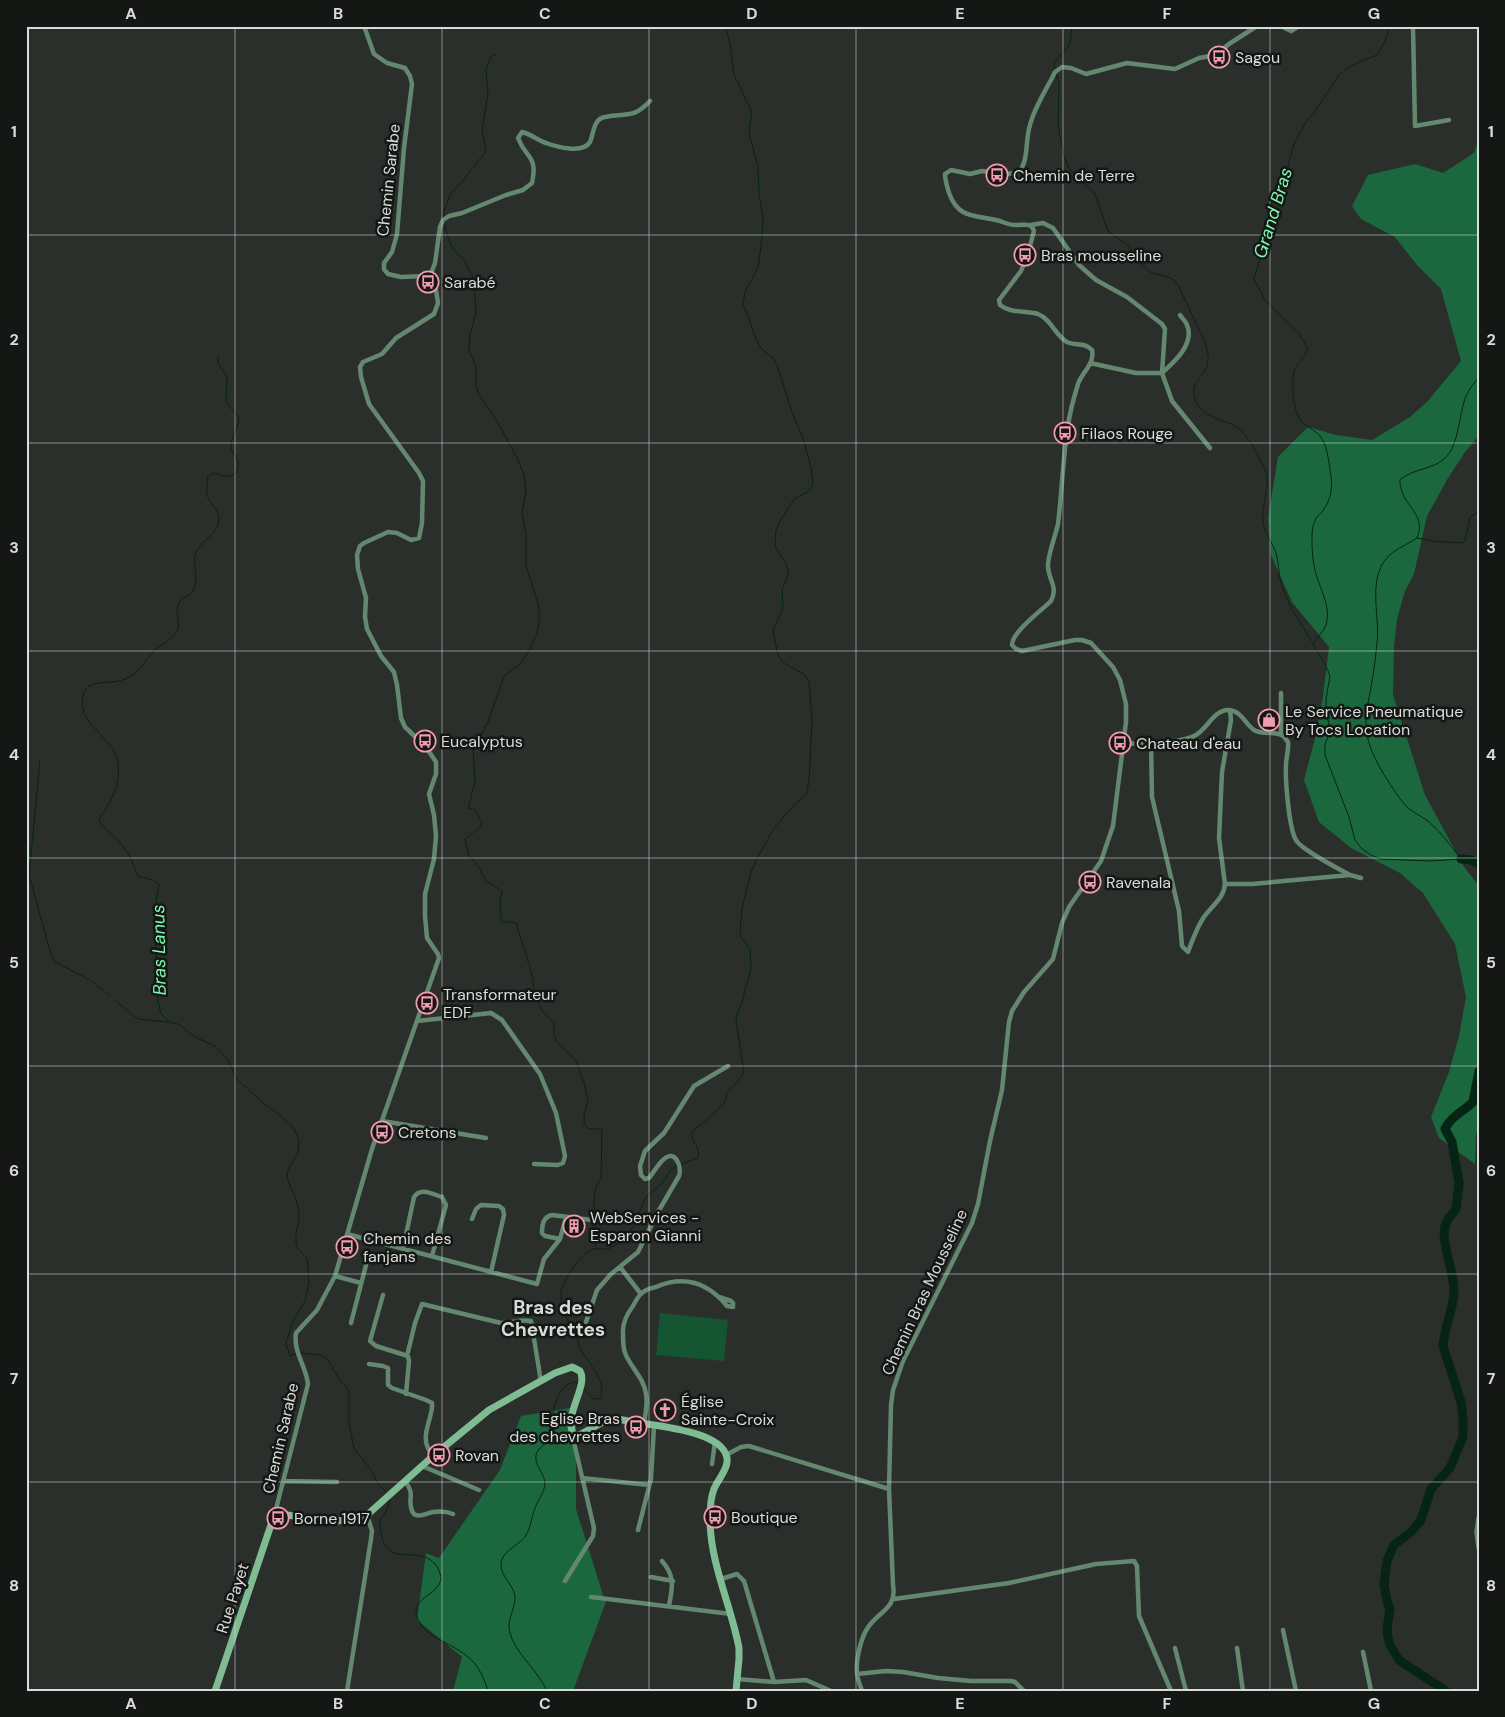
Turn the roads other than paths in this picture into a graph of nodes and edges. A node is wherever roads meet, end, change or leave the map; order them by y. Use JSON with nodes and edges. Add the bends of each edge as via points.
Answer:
{"nodes":[{"id":1,"x":364,"y":26,"type":"edge"},
{"id":2,"x":1257,"y":26,"type":"edge"},
{"id":3,"x":1281,"y":26,"type":"edge"},
{"id":4,"x":1300,"y":26,"type":"edge"},
{"id":5,"x":1413,"y":26,"type":"edge"},
{"id":6,"x":650,"y":102,"type":"dead end"},
{"id":7,"x":1449,"y":120,"type":"dead end"},
{"id":8,"x":1030,"y":225,"type":"junction"},
{"id":9,"x":430,"y":279,"type":"junction"},
{"id":10,"x":1180,"y":315,"type":"dead end"},
{"id":11,"x":1090,"y":363,"type":"junction"},
{"id":12,"x":1162,"y":373,"type":"junction"},
{"id":13,"x":1210,"y":448,"type":"dead end"},
{"id":14,"x":1281,"y":693,"type":"dead end"},
{"id":15,"x":1230,"y":710,"type":"junction"},
{"id":16,"x":1281,"y":735,"type":"junction"},
{"id":17,"x":1151,"y":742,"type":"junction"},
{"id":18,"x":1124,"y":744,"type":"junction"},
{"id":19,"x":1350,"y":875,"type":"junction"},
{"id":20,"x":1361,"y":878,"type":"dead end"},
{"id":21,"x":1225,"y":884,"type":"junction"},
{"id":22,"x":417,"y":1021,"type":"junction"},
{"id":23,"x":728,"y":1066,"type":"dead end"},
{"id":24,"x":382,"y":1121,"type":"junction"},
{"id":25,"x":486,"y":1138,"type":"dead end"},
{"id":26,"x":534,"y":1164,"type":"dead end"},
{"id":27,"x":566,"y":1217,"type":"junction"},
{"id":28,"x":472,"y":1219,"type":"dead end"},
{"id":29,"x":592,"y":1220,"type":"dead end"},
{"id":30,"x":347,"y":1234,"type":"junction"},
{"id":31,"x":560,"y":1239,"type":"junction"},
{"id":32,"x":404,"y":1249,"type":"junction"},
{"id":33,"x":432,"y":1256,"type":"junction"},
{"id":34,"x":366,"y":1265,"type":"dead end"},
{"id":35,"x":620,"y":1267,"type":"junction"},
{"id":36,"x":491,"y":1272,"type":"junction"},
{"id":37,"x":334,"y":1276,"type":"junction"},
{"id":38,"x":361,"y":1283,"type":"junction"},
{"id":39,"x":642,"y":1294,"type":"junction"},
{"id":40,"x":383,"y":1296,"type":"dead end"},
{"id":41,"x":719,"y":1297,"type":"dead end"},
{"id":42,"x":586,"y":1322,"type":"dead end"},
{"id":43,"x":351,"y":1323,"type":"dead end"},
{"id":44,"x":408,"y":1352,"type":"dead end"},
{"id":45,"x":369,"y":1364,"type":"dead end"},
{"id":46,"x":541,"y":1382,"type":"junction"},
{"id":47,"x":406,"y":1394,"type":"junction"},
{"id":48,"x":644,"y":1424,"type":"junction"},
{"id":49,"x":654,"y":1426,"type":"junction"},
{"id":50,"x":572,"y":1431,"type":"junction"},
{"id":51,"x":715,"y":1442,"type":"junction"},
{"id":52,"x":726,"y":1455,"type":"junction"},
{"id":53,"x":433,"y":1456,"type":"junction"},
{"id":54,"x":712,"y":1464,"type":"dead end"},
{"id":55,"x":422,"y":1466,"type":"junction"},
{"id":56,"x":582,"y":1478,"type":"junction"},
{"id":57,"x":283,"y":1481,"type":"junction"},
{"id":58,"x":405,"y":1481,"type":"junction"},
{"id":59,"x":337,"y":1482,"type":"dead end"},
{"id":60,"x":649,"y":1485,"type":"junction"},
{"id":61,"x":890,"y":1489,"type":"junction"},
{"id":62,"x":479,"y":1490,"type":"dead end"},
{"id":63,"x":275,"y":1513,"type":"junction"},
{"id":64,"x":453,"y":1514,"type":"dead end"},
{"id":65,"x":367,"y":1515,"type":"junction"},
{"id":66,"x":1479,"y":1518,"type":"edge"},
{"id":67,"x":1478,"y":1527,"type":"edge"},
{"id":68,"x":638,"y":1530,"type":"dead end"},
{"id":69,"x":1479,"y":1548,"type":"edge"},
{"id":70,"x":662,"y":1561,"type":"dead end"},
{"id":71,"x":651,"y":1577,"type":"dead end"},
{"id":72,"x":721,"y":1579,"type":"junction"},
{"id":73,"x":565,"y":1582,"type":"dead end"},
{"id":74,"x":673,"y":1582,"type":"junction"},
{"id":75,"x":591,"y":1596,"type":"dead end"},
{"id":76,"x":894,"y":1599,"type":"junction"},
{"id":77,"x":669,"y":1606,"type":"junction"},
{"id":78,"x":731,"y":1614,"type":"junction"},
{"id":79,"x":1282,"y":1630,"type":"dead end"},
{"id":80,"x":1175,"y":1648,"type":"dead end"},
{"id":81,"x":1237,"y":1648,"type":"dead end"},
{"id":82,"x":1362,"y":1652,"type":"dead end"},
{"id":83,"x":857,"y":1674,"type":"junction"},
{"id":84,"x":737,"y":1679,"type":"junction"},
{"id":85,"x":774,"y":1682,"type":"junction"},
{"id":86,"x":215,"y":1691,"type":"edge"},
{"id":87,"x":347,"y":1691,"type":"edge"},
{"id":88,"x":736,"y":1691,"type":"edge"},
{"id":89,"x":831,"y":1691,"type":"edge"},
{"id":90,"x":862,"y":1691,"type":"edge"},
{"id":91,"x":1024,"y":1691,"type":"edge"},
{"id":92,"x":1171,"y":1691,"type":"edge"},
{"id":93,"x":1186,"y":1691,"type":"edge"},
{"id":94,"x":1243,"y":1691,"type":"edge"},
{"id":95,"x":1272,"y":1691,"type":"edge"},
{"id":96,"x":1292,"y":1691,"type":"edge"},
{"id":97,"x":1296,"y":1691,"type":"edge"},
{"id":98,"x":1371,"y":1691,"type":"edge"}],
"edges":[{"from":1,"to":9,"type":"street","name":"Chemin Sarabe","via":[[374,54],[387,63],[406,68],[412,84],[397,234],[384,269],[388,274],[400,277],[425,276]]},
{"from":2,"to":8,"type":"street","via":[[1213,56],[1199,58],[1175,69],[1127,63],[1086,74],[1062,67],[1052,78],[1032,116],[1024,166],[1019,172],[946,172],[950,195],[961,212],[1015,226]]},
{"from":3,"to":4,"type":"street","via":[[1291,31]]},
{"from":5,"to":7,"type":"street","via":[[1414,126]]},
{"from":6,"to":9,"type":"street","via":[[643,110],[629,116],[598,120],[590,141],[582,148],[546,143],[522,132],[518,138],[520,144],[535,167],[532,182],[523,190],[443,220]]},
{"from":8,"to":11,"type":"street","via":[[1034,231],[1025,262],[999,300],[1000,305],[1041,315],[1068,342],[1091,347]]},
{"from":8,"to":12,"type":"street","via":[[1043,223],[1053,228],[1079,265],[1096,280],[1127,297],[1162,324],[1165,329]]},
{"from":9,"to":22,"type":"street","name":"Chemin Sarabe","via":[[438,303],[434,314],[396,338],[382,354],[363,362],[360,367],[369,404],[419,473],[424,486],[419,538],[411,540],[388,532],[364,543],[357,555],[366,598],[368,629],[381,656],[394,672],[401,718],[436,762],[428,794],[436,820],[436,836],[424,916],[427,938],[438,958]]},
{"from":10,"to":12,"type":"street","via":[[1187,325],[1185,348]]},
{"from":11,"to":12,"type":"street","via":[[1136,373]]},
{"from":11,"to":18,"type":"street","name":"Chemin Bras Mousseline","via":[[1078,383],[1068,424],[1058,522],[1048,562],[1054,595],[1019,632],[1012,645],[1022,651],[1075,640],[1091,643],[1120,680],[1126,704]]},
{"from":12,"to":13,"type":"street","via":[[1172,401]]},
{"from":14,"to":16,"type":"street"},
{"from":15,"to":16,"type":"street","via":[[1263,734]]},
{"from":15,"to":17,"type":"street","via":[[1218,713],[1196,735]]},
{"from":15,"to":21,"type":"street","via":[[1222,772],[1219,838]]},
{"from":16,"to":19,"type":"street","via":[[1288,741],[1286,767],[1291,829],[1296,842]]},
{"from":17,"to":18,"type":"street"},
{"from":17,"to":21,"type":"street","via":[[1152,797],[1179,911],[1182,946],[1188,952],[1200,922],[1223,894]]},
{"from":18,"to":61,"type":"street","name":"Chemin Bras Mousseline","via":[[1113,826],[1101,861],[1069,907],[1053,959],[1012,1011],[1002,1090],[972,1223],[914,1338],[892,1390]]},
{"from":19,"to":20,"type":"street"},
{"from":19,"to":21,"type":"street"},
{"from":22,"to":24,"type":"street","name":"Chemin Sarabe"},
{"from":22,"to":26,"type":"street","via":[[491,1013],[510,1029],[540,1074],[556,1113],[565,1156],[563,1163],[558,1165]]},
{"from":23,"to":35,"type":"street","via":[[694,1086],[664,1133],[643,1154],[640,1166],[645,1179],[669,1156],[678,1160],[681,1170],[640,1249]]},
{"from":24,"to":25,"type":"street"},
{"from":24,"to":30,"type":"street","name":"Chemin Sarabe"},
{"from":27,"to":29,"type":"street"},
{"from":27,"to":31,"type":"street"},
{"from":27,"to":31,"type":"street","via":[[552,1215],[544,1220],[543,1234]]},
{"from":28,"to":36,"type":"street","via":[[481,1205],[499,1206],[504,1212]]},
{"from":30,"to":32,"type":"street"},
{"from":30,"to":37,"type":"street","name":"Chemin Sarabe"},
{"from":31,"to":36,"type":"street","via":[[544,1259],[537,1284]]},
{"from":32,"to":33,"type":"street"},
{"from":32,"to":33,"type":"street","via":[[414,1197],[421,1191],[442,1197],[446,1206]]},
{"from":33,"to":36,"type":"street"},
{"from":34,"to":38,"type":"street"},
{"from":35,"to":39,"type":"street"},
{"from":35,"to":42,"type":"street","via":[[597,1290]]},
{"from":37,"to":38,"type":"street"},
{"from":37,"to":57,"type":"street","name":"Chemin Sarabe","via":[[317,1310],[296,1333],[298,1356],[308,1384]]},
{"from":38,"to":43,"type":"street"},
{"from":39,"to":41,"type":"street","via":[[664,1283],[679,1280],[696,1283]]},
{"from":39,"to":48,"type":"street","via":[[628,1313],[622,1334],[625,1352],[646,1393]]},
{"from":40,"to":47,"type":"street","via":[[370,1341],[408,1356]]},
{"from":44,"to":46,"type":"street","via":[[422,1304],[501,1323],[523,1319],[531,1321]]},
{"from":45,"to":47,"type":"street","via":[[388,1368],[390,1386]]},
{"from":46,"to":50,"type":"main road","via":[[572,1367],[582,1373]]},
{"from":46,"to":53,"type":"main road","via":[[489,1410]]},
{"from":47,"to":53,"type":"street","via":[[432,1405],[425,1441]]},
{"from":48,"to":49,"type":"main road"},
{"from":48,"to":50,"type":"main road","via":[[611,1419],[579,1436]]},
{"from":49,"to":51,"type":"main road","via":[[699,1434]]},
{"from":49,"to":60,"type":"street"},
{"from":50,"to":56,"type":"street"},
{"from":51,"to":52,"type":"main road"},
{"from":51,"to":54,"type":"street"},
{"from":52,"to":61,"type":"street","via":[[749,1446]]},
{"from":52,"to":72,"type":"main road","via":[[726,1469],[715,1488],[710,1506],[710,1534]]},
{"from":53,"to":55,"type":"main road"},
{"from":55,"to":58,"type":"main road"},
{"from":55,"to":62,"type":"street"},
{"from":56,"to":60,"type":"street"},
{"from":56,"to":73,"type":"street","via":[[593,1536]]},
{"from":57,"to":59,"type":"street"},
{"from":57,"to":63,"type":"street","name":"Chemin Sarabe"},
{"from":58,"to":64,"type":"street","via":[[411,1490],[415,1515],[445,1511]]},
{"from":58,"to":65,"type":"main road"},
{"from":60,"to":68,"type":"street"},
{"from":61,"to":76,"type":"street","name":"Chemin Bras Mousseline"},
{"from":63,"to":65,"type":"main road","via":[[340,1521]]},
{"from":63,"to":86,"type":"main road","name":"Rue Payet"},
{"from":65,"to":87,"type":"street","via":[[372,1531]]},
{"from":66,"to":67,"type":"street"},
{"from":67,"to":69,"type":"street"},
{"from":70,"to":74,"type":"street"},
{"from":71,"to":74,"type":"street"},
{"from":72,"to":78,"type":"main road"},
{"from":72,"to":85,"type":"street","via":[[738,1574],[742,1577]]},
{"from":74,"to":77,"type":"street"},
{"from":75,"to":77,"type":"street"},
{"from":76,"to":83,"type":"street","via":[[863,1637]]},
{"from":76,"to":92,"type":"street","via":[[1009,1583],[1096,1564],[1134,1561],[1137,1566],[1139,1616]]},
{"from":77,"to":78,"type":"street"},
{"from":78,"to":84,"type":"main road","via":[[739,1648]]},
{"from":79,"to":97,"type":"street"},
{"from":80,"to":93,"type":"street"},
{"from":81,"to":94,"type":"street"},
{"from":82,"to":98,"type":"street"},
{"from":83,"to":90,"type":"street"},
{"from":83,"to":91,"type":"street","via":[[886,1671],[938,1678],[1010,1680]]},
{"from":84,"to":85,"type":"street"},
{"from":84,"to":88,"type":"main road"},
{"from":85,"to":89,"type":"street","via":[[806,1680]]},
{"from":95,"to":96,"type":"street"}]}
